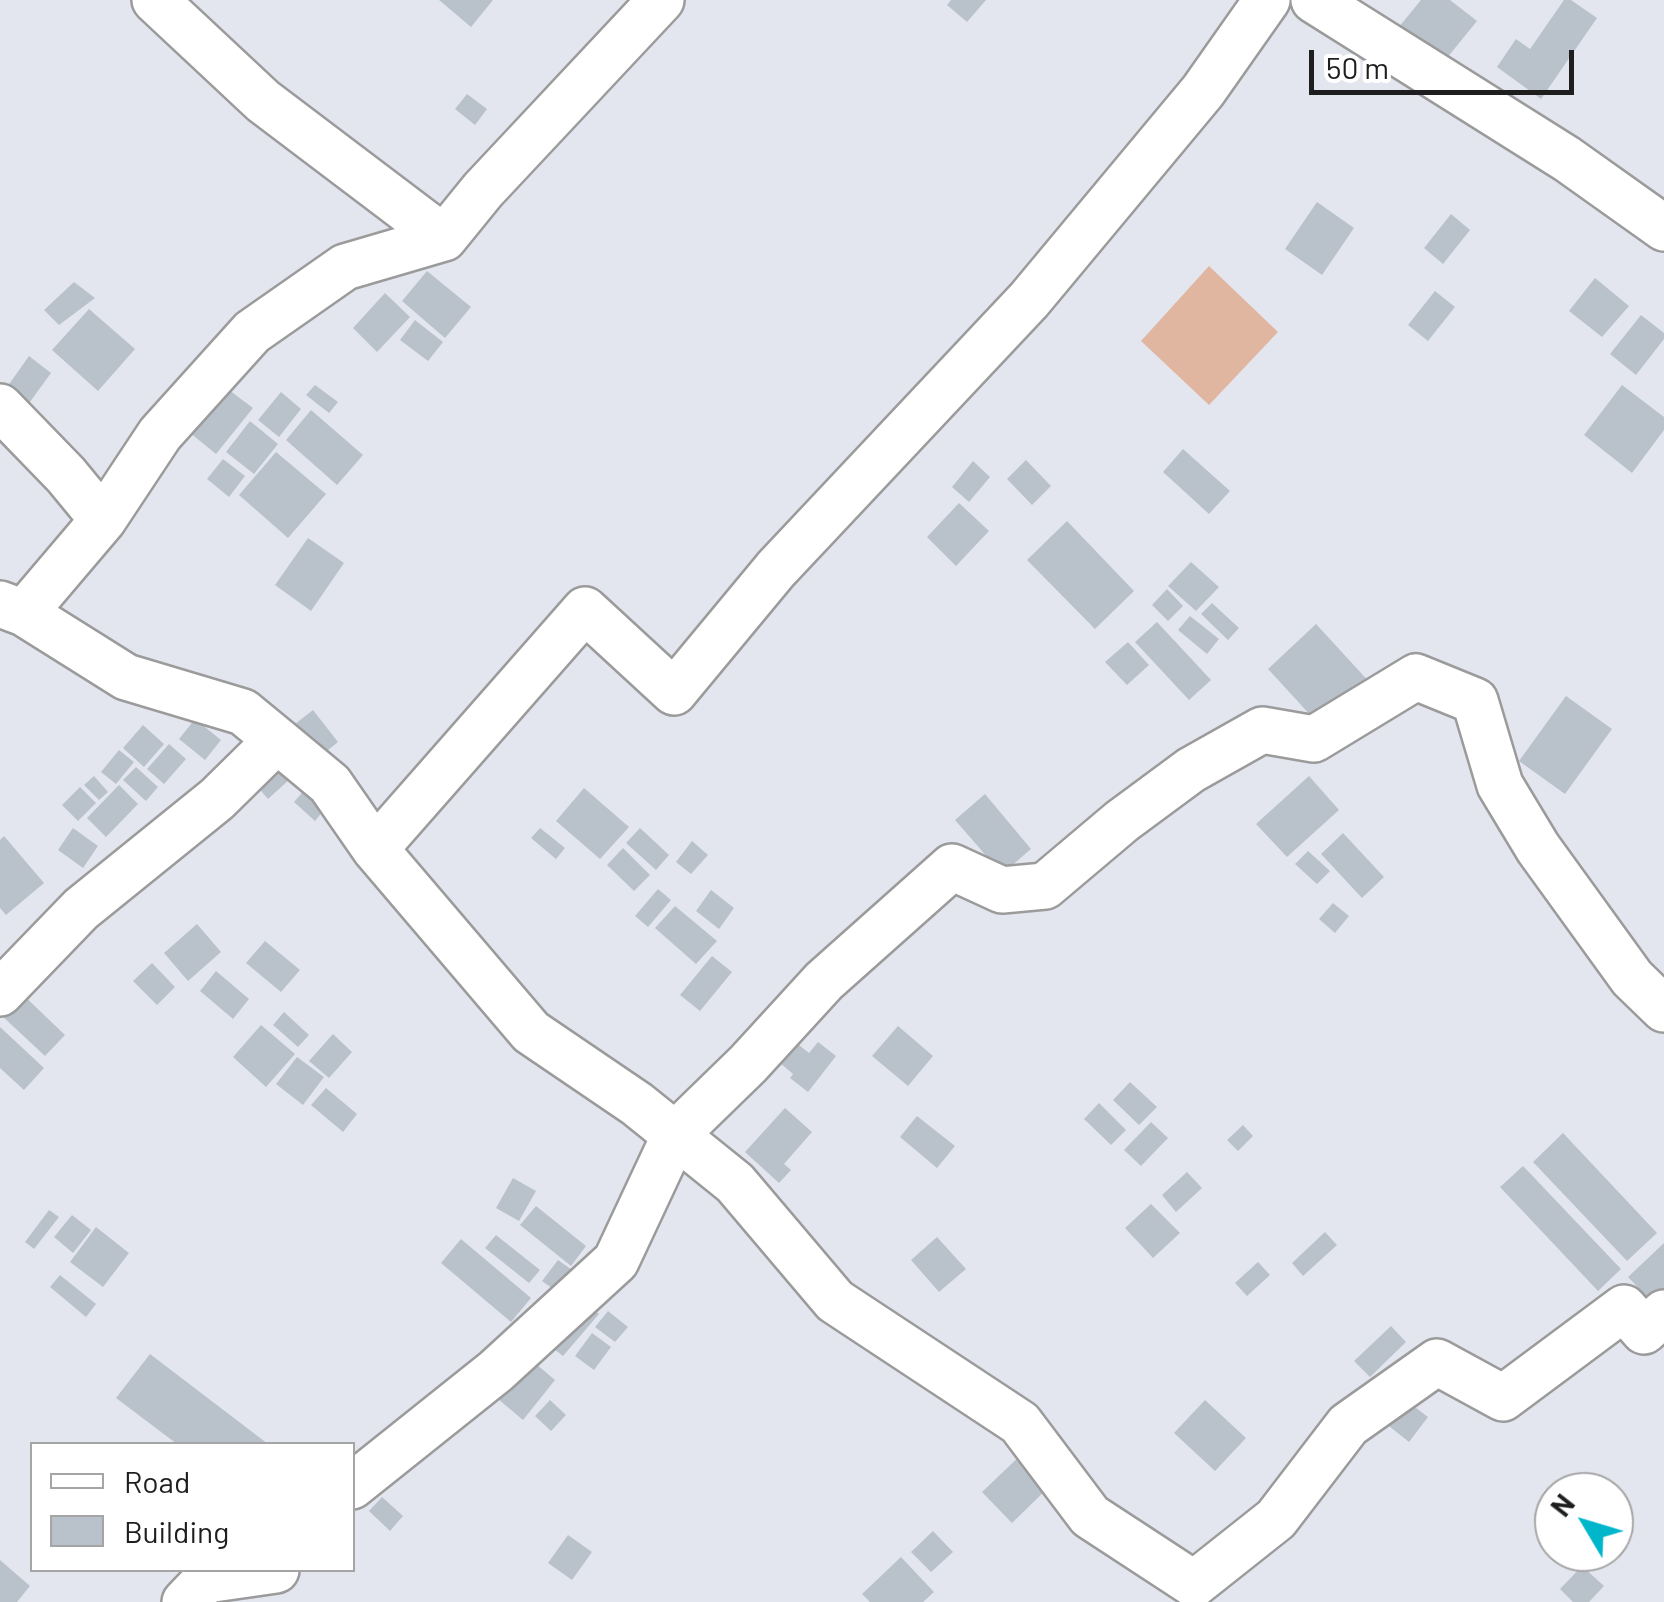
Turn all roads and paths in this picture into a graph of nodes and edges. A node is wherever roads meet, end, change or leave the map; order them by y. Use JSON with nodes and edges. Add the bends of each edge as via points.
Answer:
{"nodes":[{"id":1,"x":155,"y":0,"type":"edge"},
{"id":2,"x":661,"y":0,"type":"edge"},
{"id":3,"x":1268,"y":0,"type":"edge"},
{"id":4,"x":1314,"y":0,"type":"edge"},
{"id":5,"x":1664,"y":228,"type":"edge"},
{"id":6,"x":444,"y":238,"type":"junction"},
{"id":7,"x":0,"y":407,"type":"edge"},
{"id":8,"x":103,"y":520,"type":"junction"},
{"id":9,"x":12,"y":609,"type":"edge"},
{"id":10,"x":278,"y":740,"type":"junction"},
{"id":11,"x":376,"y":849,"type":"junction"},
{"id":12,"x":0,"y":993,"type":"edge"},
{"id":13,"x":1664,"y":1010,"type":"edge"},
{"id":14,"x":675,"y":1135,"type":"junction"},
{"id":15,"x":1664,"y":1313,"type":"edge"},
{"id":16,"x":355,"y":1484,"type":"edge"},
{"id":17,"x":262,"y":1572,"type":"edge"},
{"id":18,"x":185,"y":1602,"type":"edge"}],
"edges":[{"from":1,"to":6,"type":"street","via":[[262,100]]},
{"from":2,"to":6,"type":"street"},
{"from":3,"to":11,"type":"street","via":[[1203,91],[1029,300],[776,568],[674,692],[586,610]]},
{"from":4,"to":5,"type":"street"},
{"from":6,"to":8,"type":"street","via":[[346,267],[252,332],[160,434]]},
{"from":7,"to":8,"type":"street"},
{"from":8,"to":9,"type":"street"},
{"from":9,"to":10,"type":"street","via":[[126,677],[243,712]]},
{"from":10,"to":11,"type":"street","via":[[330,784]]},
{"from":10,"to":12,"type":"street","via":[[217,799],[81,909]]},
{"from":11,"to":14,"type":"street","via":[[531,1032]]},
{"from":13,"to":14,"type":"street","via":[[1632,978],[1538,848],[1500,785],[1475,701],[1416,677],[1314,740],[1262,730],[1190,770],[1045,886],[1002,890],[952,867],[824,981]]},
{"from":14,"to":15,"type":"street","via":[[735,1184],[836,1301],[1020,1423],[1090,1516],[1194,1584],[1276,1520],[1348,1426],[1437,1362],[1504,1398],[1624,1308],[1644,1331]]},
{"from":14,"to":16,"type":"street","via":[[616,1261],[496,1371]]},
{"from":17,"to":18,"type":"street","via":[[206,1580]]}]}
